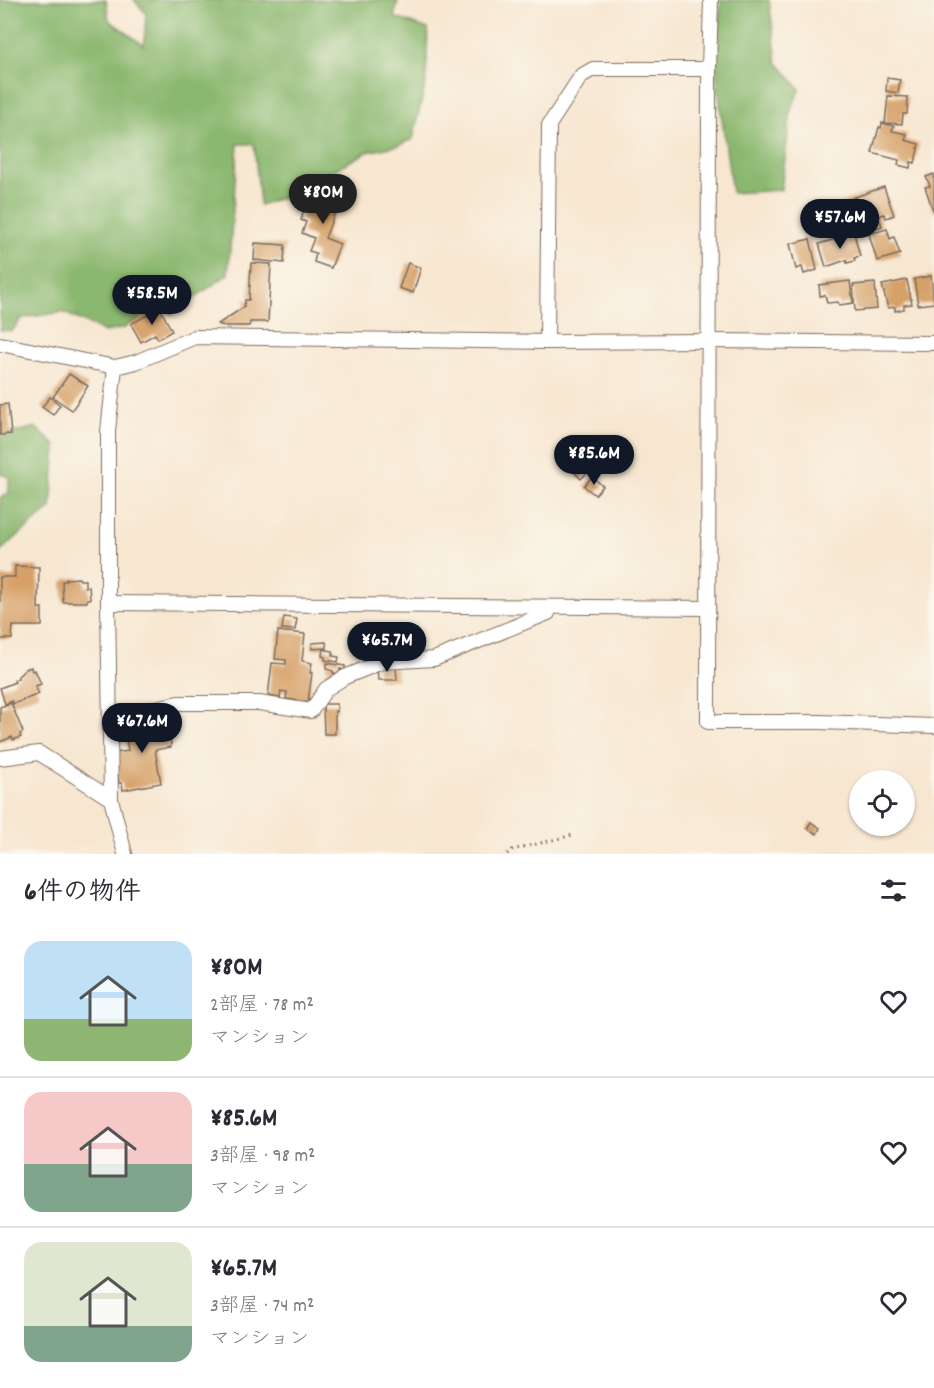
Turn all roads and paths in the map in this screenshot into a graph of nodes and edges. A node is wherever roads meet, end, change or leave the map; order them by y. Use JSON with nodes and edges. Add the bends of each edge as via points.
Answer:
{"nodes":[{"id":1,"x":711,"y":0,"type":"edge"},
{"id":2,"x":709,"y":69,"type":"junction"},
{"id":3,"x":708,"y":341,"type":"junction"},
{"id":4,"x":547,"y":342,"type":"junction"},
{"id":5,"x":934,"y":343,"type":"edge"},
{"id":6,"x":0,"y":344,"type":"edge"},
{"id":7,"x":115,"y":367,"type":"junction"},
{"id":8,"x":108,"y":603,"type":"junction"},
{"id":9,"x":548,"y":607,"type":"junction"},
{"id":10,"x":708,"y":608,"type":"junction"},
{"id":11,"x":110,"y":718,"type":"junction"},
{"id":12,"x":934,"y":726,"type":"edge"},
{"id":13,"x":0,"y":758,"type":"edge"},
{"id":14,"x":111,"y":799,"type":"junction"},
{"id":15,"x":573,"y":835,"type":"dead end"},
{"id":16,"x":125,"y":854,"type":"edge"},
{"id":17,"x":507,"y":854,"type":"edge"}],
"edges":[{"from":1,"to":2,"type":"street"},
{"from":2,"to":3,"type":"street"},
{"from":2,"to":4,"type":"street","via":[[593,69],[581,76],[549,125]]},
{"from":3,"to":4,"type":"street"},
{"from":3,"to":5,"type":"street"},
{"from":3,"to":10,"type":"street"},
{"from":4,"to":7,"type":"street","via":[[195,337]]},
{"from":6,"to":7,"type":"street"},
{"from":7,"to":8,"type":"street","via":[[108,431]]},
{"from":8,"to":9,"type":"street"},
{"from":8,"to":11,"type":"street"},
{"from":9,"to":10,"type":"street"},
{"from":9,"to":11,"type":"street","via":[[548,613],[434,659],[382,662],[345,677],[326,689],[311,711],[259,703],[178,704]]},
{"from":10,"to":12,"type":"street","via":[[708,722]]},
{"from":11,"to":14,"type":"street"},
{"from":13,"to":14,"type":"street","via":[[39,753]]},
{"from":14,"to":16,"type":"street"},
{"from":15,"to":17,"type":"path"}]}
